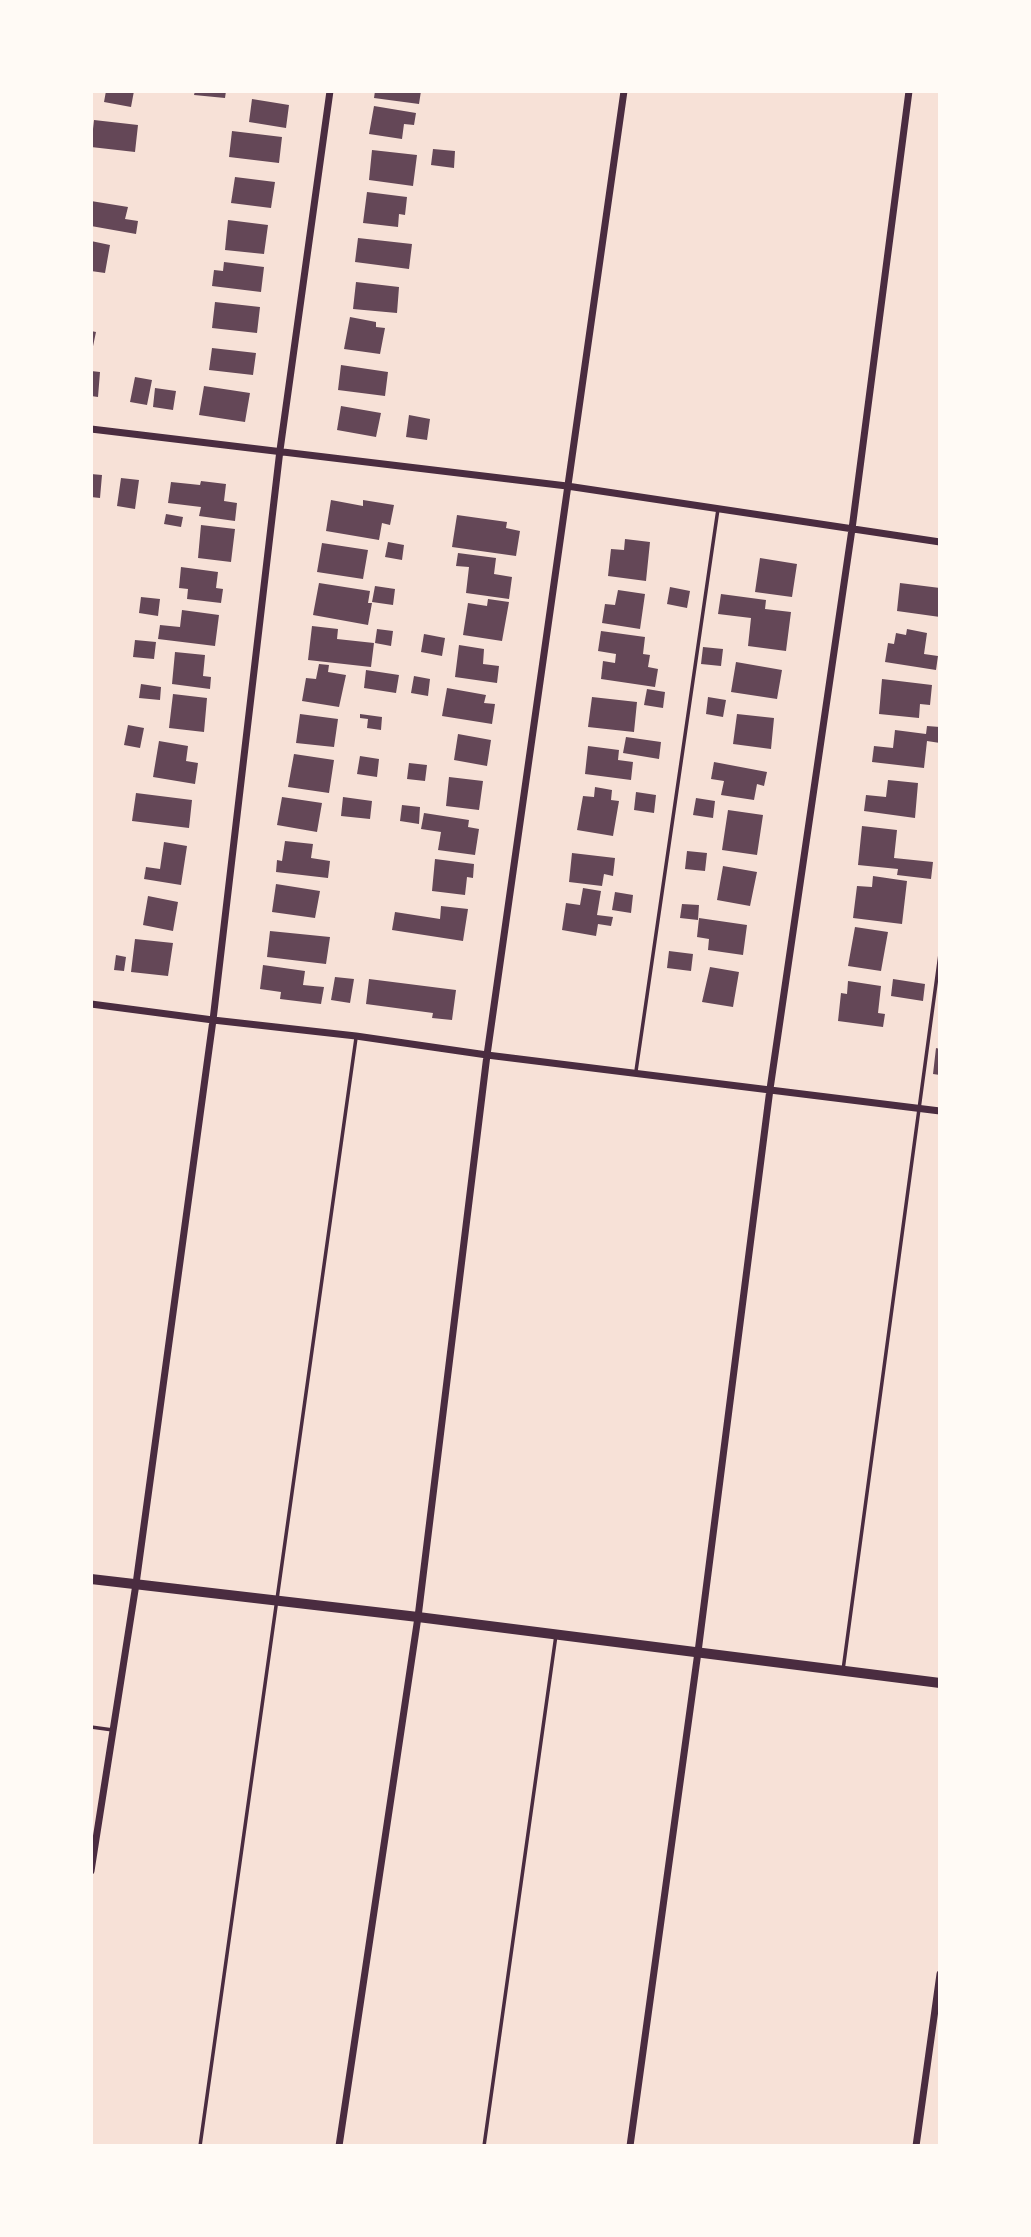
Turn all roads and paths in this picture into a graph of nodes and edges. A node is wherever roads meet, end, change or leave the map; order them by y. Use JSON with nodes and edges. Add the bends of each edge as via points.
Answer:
{"nodes":[{"id":1,"x":330,"y":91,"type":"edge"},
{"id":2,"x":624,"y":91,"type":"edge"},
{"id":3,"x":909,"y":91,"type":"edge"},
{"id":4,"x":91,"y":429,"type":"edge"},
{"id":5,"x":280,"y":450,"type":"junction"},
{"id":6,"x":567,"y":486,"type":"junction"},
{"id":7,"x":718,"y":509,"type":"junction"},
{"id":8,"x":852,"y":529,"type":"junction"},
{"id":9,"x":940,"y":542,"type":"edge"},
{"id":10,"x":940,"y":954,"type":"edge"},
{"id":11,"x":91,"y":1004,"type":"edge"},
{"id":12,"x":213,"y":1020,"type":"junction"},
{"id":13,"x":356,"y":1035,"type":"junction"},
{"id":14,"x":487,"y":1055,"type":"junction"},
{"id":15,"x":636,"y":1073,"type":"junction"},
{"id":16,"x":770,"y":1089,"type":"junction"},
{"id":17,"x":920,"y":1108,"type":"junction"},
{"id":18,"x":940,"y":1111,"type":"edge"},
{"id":19,"x":91,"y":1579,"type":"edge"},
{"id":20,"x":136,"y":1584,"type":"junction"},
{"id":21,"x":275,"y":1600,"type":"junction"},
{"id":22,"x":418,"y":1617,"type":"junction"},
{"id":23,"x":556,"y":1634,"type":"junction"},
{"id":24,"x":698,"y":1652,"type":"junction"},
{"id":25,"x":843,"y":1671,"type":"junction"},
{"id":26,"x":940,"y":1683,"type":"edge"},
{"id":27,"x":91,"y":1727,"type":"edge"},
{"id":28,"x":113,"y":1730,"type":"junction"},
{"id":29,"x":92,"y":1862,"type":"edge"},
{"id":30,"x":91,"y":1871,"type":"edge"},
{"id":31,"x":940,"y":1974,"type":"edge"},
{"id":32,"x":200,"y":2146,"type":"edge"},
{"id":33,"x":339,"y":2146,"type":"edge"},
{"id":34,"x":484,"y":2146,"type":"edge"},
{"id":35,"x":630,"y":2146,"type":"edge"},
{"id":36,"x":916,"y":2146,"type":"edge"}],
"edges":[{"from":1,"to":5,"type":"street"},
{"from":2,"to":6,"type":"street"},
{"from":3,"to":8,"type":"street"},
{"from":4,"to":5,"type":"street"},
{"from":5,"to":6,"type":"street"},
{"from":5,"to":12,"type":"street"},
{"from":6,"to":7,"type":"street"},
{"from":6,"to":14,"type":"street"},
{"from":7,"to":8,"type":"street"},
{"from":7,"to":15,"type":"lane"},
{"from":8,"to":9,"type":"street"},
{"from":8,"to":16,"type":"street"},
{"from":10,"to":17,"type":"lane"},
{"from":11,"to":12,"type":"street"},
{"from":12,"to":13,"type":"street"},
{"from":12,"to":20,"type":"street"},
{"from":13,"to":14,"type":"street"},
{"from":13,"to":21,"type":"lane"},
{"from":14,"to":15,"type":"street"},
{"from":14,"to":22,"type":"street"},
{"from":15,"to":16,"type":"street"},
{"from":16,"to":17,"type":"street"},
{"from":16,"to":24,"type":"street"},
{"from":17,"to":18,"type":"street"},
{"from":17,"to":25,"type":"lane"},
{"from":19,"to":20,"type":"main road"},
{"from":20,"to":21,"type":"main road"},
{"from":20,"to":28,"type":"street"},
{"from":21,"to":22,"type":"main road"},
{"from":21,"to":32,"type":"lane"},
{"from":22,"to":23,"type":"main road"},
{"from":22,"to":33,"type":"street"},
{"from":23,"to":24,"type":"main road"},
{"from":23,"to":34,"type":"lane"},
{"from":24,"to":25,"type":"main road"},
{"from":24,"to":35,"type":"street"},
{"from":25,"to":26,"type":"main road"},
{"from":27,"to":28,"type":"lane"},
{"from":28,"to":29,"type":"street"},
{"from":29,"to":30,"type":"street"},
{"from":31,"to":36,"type":"street"}]}
